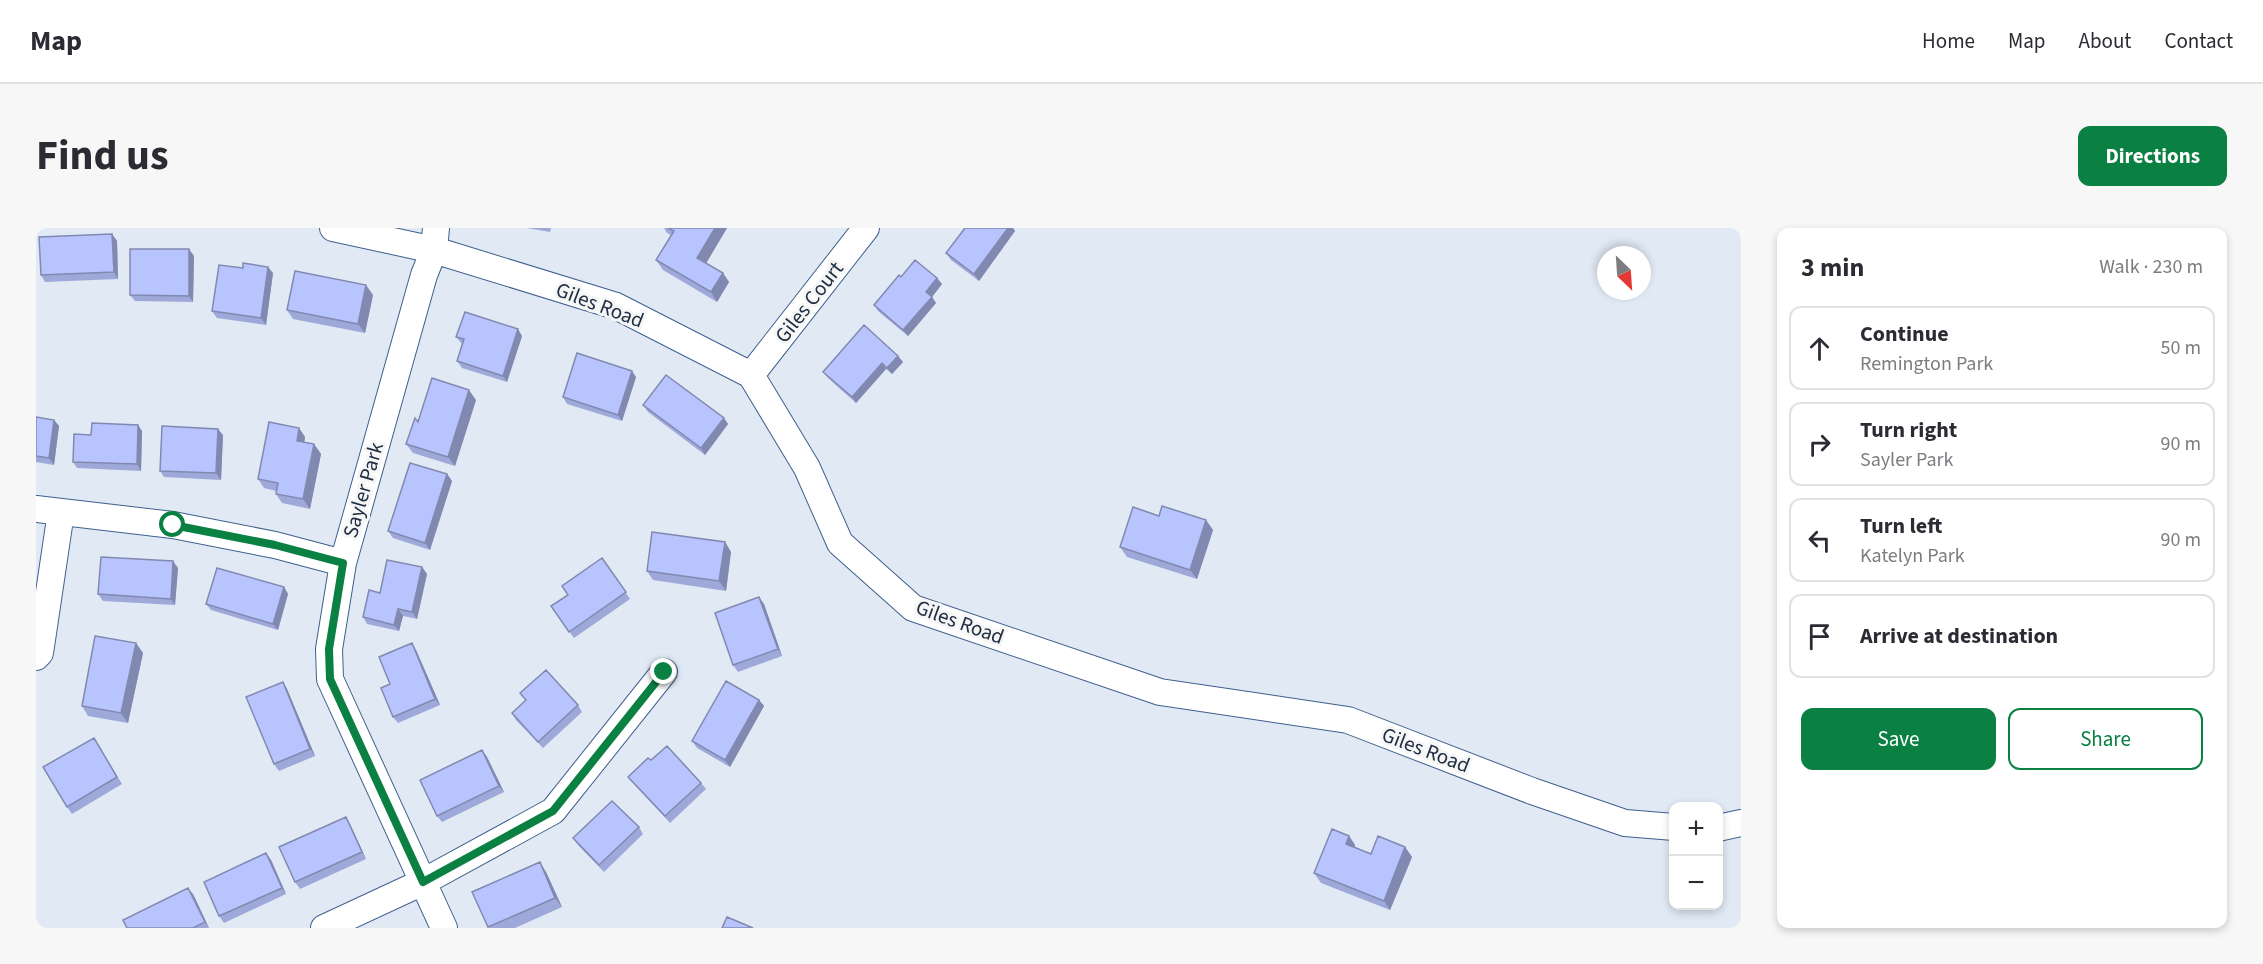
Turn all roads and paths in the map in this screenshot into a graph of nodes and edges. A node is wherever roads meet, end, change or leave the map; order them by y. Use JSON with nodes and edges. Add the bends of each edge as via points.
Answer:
{"nodes":[{"id":1,"x":333,"y":228,"type":"edge"},
{"id":2,"x":866,"y":228,"type":"edge"},
{"id":3,"x":435,"y":239,"type":"edge"},
{"id":4,"x":751,"y":375,"type":"junction"},
{"id":5,"x":36,"y":509,"type":"edge"},
{"id":6,"x":61,"y":512,"type":"junction"},
{"id":7,"x":343,"y":563,"type":"junction"},
{"id":8,"x":36,"y":657,"type":"edge"},
{"id":9,"x":664,"y":672,"type":"dead end"},
{"id":10,"x":1741,"y":823,"type":"edge"},
{"id":11,"x":1669,"y":827,"type":"edge"},
{"id":12,"x":1723,"y":827,"type":"edge"},
{"id":13,"x":423,"y":882,"type":"junction"},
{"id":14,"x":324,"y":928,"type":"edge"},
{"id":15,"x":444,"y":928,"type":"edge"}],
"edges":[{"from":1,"to":3,"type":"street","name":"Giles Road"},
{"from":2,"to":4,"type":"street","name":"Giles Court"},
{"from":3,"to":4,"type":"street","name":"Giles Road","via":[[616,306]]},
{"from":3,"to":7,"type":"street","name":"Sayler Park"},
{"from":4,"to":11,"type":"street","name":"Giles Road","via":[[807,468],[840,543],[913,608],[1160,692],[1348,720],[1625,823]]},
{"from":5,"to":6,"type":"street"},
{"from":6,"to":7,"type":"street","via":[[173,525]]},
{"from":6,"to":8,"type":"street","via":[[40,653]]},
{"from":7,"to":13,"type":"street","name":"Sayler Park","via":[[329,649],[330,679]]},
{"from":9,"to":13,"type":"street","via":[[553,811]]},
{"from":10,"to":12,"type":"street"},
{"from":13,"to":14,"type":"street"},
{"from":13,"to":15,"type":"street","name":"Sayler Park"}]}
